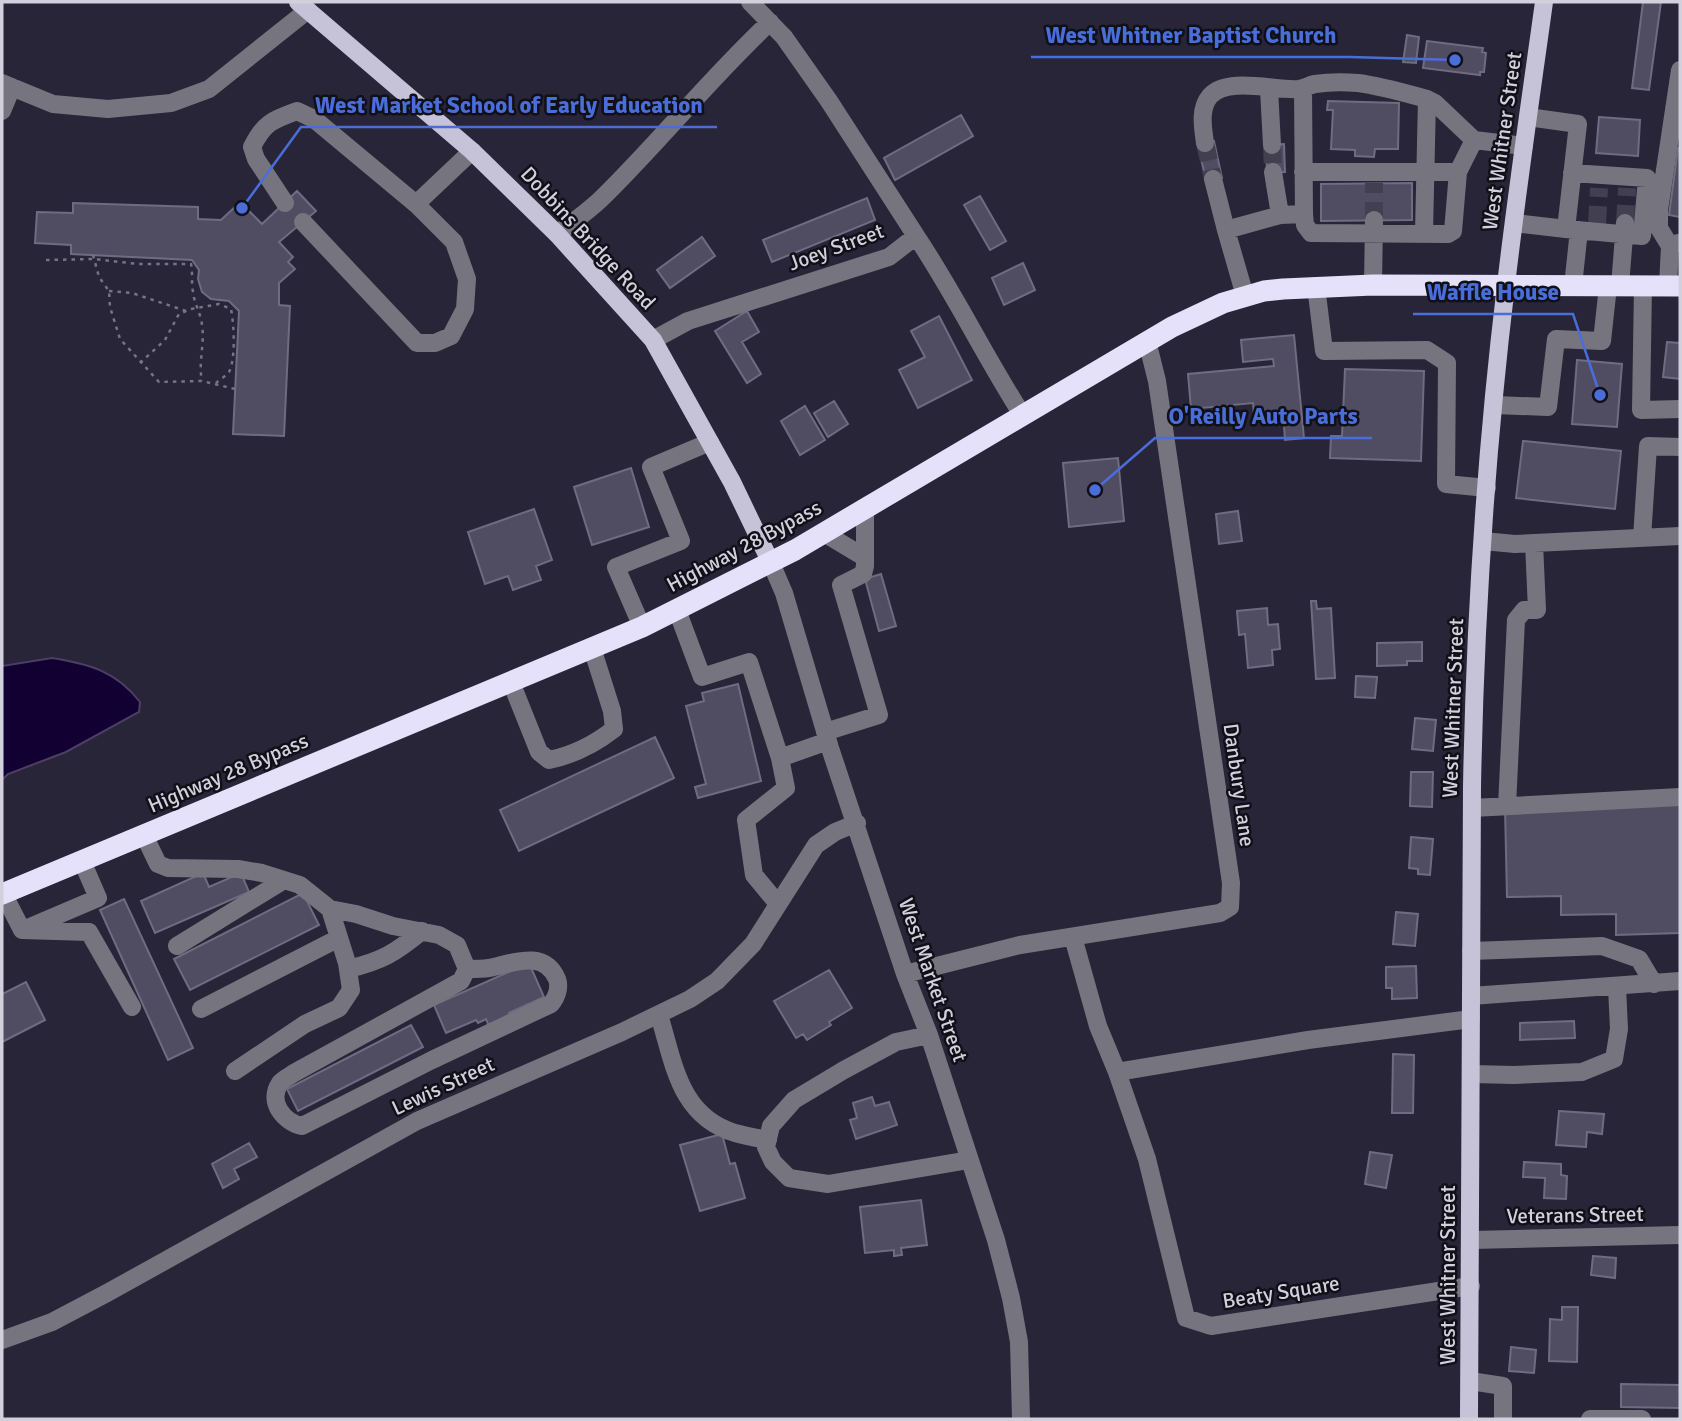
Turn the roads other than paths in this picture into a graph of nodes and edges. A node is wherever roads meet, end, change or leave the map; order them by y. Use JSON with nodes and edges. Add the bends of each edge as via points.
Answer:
{"nodes":[{"id":1,"x":750,"y":2,"type":"edge"},
{"id":2,"x":1544,"y":2,"type":"edge"},
{"id":3,"x":303,"y":6,"type":"edge"},
{"id":4,"x":769,"y":22,"type":"junction"},
{"id":5,"x":1680,"y":70,"type":"edge"},
{"id":6,"x":7,"y":85,"type":"edge"},
{"id":7,"x":1269,"y":89,"type":"junction"},
{"id":8,"x":1303,"y":89,"type":"junction"},
{"id":9,"x":1427,"y":99,"type":"junction"},
{"id":10,"x":2,"y":111,"type":"edge"},
{"id":11,"x":1528,"y":117,"type":"junction"},
{"id":12,"x":1474,"y":140,"type":"junction"},
{"id":13,"x":1205,"y":143,"type":"tunnel mouth"},
{"id":14,"x":1272,"y":145,"type":"tunnel mouth"},
{"id":15,"x":1524,"y":146,"type":"junction"},
{"id":16,"x":472,"y":151,"type":"junction"},
{"id":17,"x":1273,"y":172,"type":"tunnel mouth"},
{"id":18,"x":1304,"y":172,"type":"junction"},
{"id":19,"x":1425,"y":172,"type":"junction"},
{"id":20,"x":1458,"y":172,"type":"junction"},
{"id":21,"x":1572,"y":173,"type":"junction"},
{"id":22,"x":1213,"y":180,"type":"tunnel mouth"},
{"id":23,"x":285,"y":202,"type":"dead end"},
{"id":24,"x":416,"y":204,"type":"junction"},
{"id":25,"x":1304,"y":214,"type":"junction"},
{"id":26,"x":1280,"y":215,"type":"junction"},
{"id":27,"x":303,"y":222,"type":"dead end"},
{"id":28,"x":1514,"y":223,"type":"junction"},
{"id":29,"x":1373,"y":227,"type":"junction"},
{"id":30,"x":1585,"y":229,"type":"junction"},
{"id":31,"x":1625,"y":229,"type":"junction"},
{"id":32,"x":1226,"y":230,"type":"junction"},
{"id":33,"x":557,"y":233,"type":"junction"},
{"id":34,"x":1424,"y":233,"type":"junction"},
{"id":35,"x":916,"y":236,"type":"junction"},
{"id":36,"x":1675,"y":244,"type":"edge"},
{"id":37,"x":1373,"y":285,"type":"junction"},
{"id":38,"x":1317,"y":286,"type":"junction"},
{"id":39,"x":1506,"y":286,"type":"junction"},
{"id":40,"x":1573,"y":286,"type":"junction"},
{"id":41,"x":1614,"y":286,"type":"junction"},
{"id":42,"x":1643,"y":286,"type":"junction"},
{"id":43,"x":1674,"y":286,"type":"edge"},
{"id":44,"x":1245,"y":296,"type":"junction"},
{"id":45,"x":653,"y":340,"type":"junction"},
{"id":46,"x":1147,"y":341,"type":"junction"},
{"id":47,"x":1494,"y":405,"type":"junction"},
{"id":48,"x":1680,"y":408,"type":"edge"},
{"id":49,"x":1023,"y":416,"type":"junction"},
{"id":50,"x":709,"y":442,"type":"junction"},
{"id":51,"x":1680,"y":447,"type":"edge"},
{"id":52,"x":1487,"y":488,"type":"junction"},
{"id":53,"x":865,"y":508,"type":"junction"},
{"id":54,"x":1680,"y":528,"type":"edge"},
{"id":55,"x":824,"y":533,"type":"junction"},
{"id":56,"x":1680,"y":536,"type":"edge"},
{"id":57,"x":1642,"y":538,"type":"junction"},
{"id":58,"x":1483,"y":541,"type":"junction"},
{"id":59,"x":1534,"y":543,"type":"junction"},
{"id":60,"x":864,"y":557,"type":"junction"},
{"id":61,"x":771,"y":563,"type":"junction"},
{"id":62,"x":677,"y":610,"type":"junction"},
{"id":63,"x":642,"y":627,"type":"junction"},
{"id":64,"x":592,"y":648,"type":"junction"},
{"id":65,"x":511,"y":682,"type":"junction"},
{"id":66,"x":826,"y":736,"type":"junction"},
{"id":67,"x":780,"y":758,"type":"junction"},
{"id":68,"x":1680,"y":797,"type":"edge"},
{"id":69,"x":1507,"y":806,"type":"junction"},
{"id":70,"x":1472,"y":808,"type":"junction"},
{"id":71,"x":857,"y":823,"type":"junction"},
{"id":72,"x":144,"y":835,"type":"junction"},
{"id":73,"x":82,"y":861,"type":"junction"},
{"id":74,"x":284,"y":880,"type":"junction"},
{"id":75,"x":2,"y":894,"type":"edge"},
{"id":76,"x":778,"y":904,"type":"junction"},
{"id":77,"x":330,"y":909,"type":"junction"},
{"id":78,"x":22,"y":930,"type":"junction"},
{"id":79,"x":422,"y":931,"type":"junction"},
{"id":80,"x":1073,"y":937,"type":"junction"},
{"id":81,"x":339,"y":938,"type":"junction"},
{"id":82,"x":177,"y":946,"type":"dead end"},
{"id":83,"x":1471,"y":951,"type":"junction"},
{"id":84,"x":348,"y":969,"type":"junction"},
{"id":85,"x":467,"y":969,"type":"junction"},
{"id":86,"x":905,"y":974,"type":"junction"},
{"id":87,"x":1680,"y":981,"type":"edge"},
{"id":88,"x":1654,"y":984,"type":"junction"},
{"id":89,"x":1617,"y":987,"type":"junction"},
{"id":90,"x":1471,"y":996,"type":"junction"},
{"id":91,"x":132,"y":1007,"type":"dead end"},
{"id":92,"x":201,"y":1009,"type":"dead end"},
{"id":93,"x":659,"y":1015,"type":"junction"},
{"id":94,"x":1471,"y":1018,"type":"junction"},
{"id":95,"x":929,"y":1035,"type":"junction"},
{"id":96,"x":234,"y":1071,"type":"dead end"},
{"id":97,"x":1117,"y":1072,"type":"junction"},
{"id":98,"x":1471,"y":1074,"type":"junction"},
{"id":99,"x":768,"y":1140,"type":"junction"},
{"id":100,"x":969,"y":1160,"type":"junction"},
{"id":101,"x":1680,"y":1235,"type":"edge"},
{"id":102,"x":1472,"y":1240,"type":"junction"},
{"id":103,"x":1471,"y":1286,"type":"junction"},
{"id":104,"x":2,"y":1340,"type":"edge"},
{"id":105,"x":1470,"y":1381,"type":"junction"},
{"id":106,"x":1021,"y":1419,"type":"edge"},
{"id":107,"x":1469,"y":1419,"type":"edge"},
{"id":108,"x":1503,"y":1419,"type":"edge"},
{"id":109,"x":1590,"y":1419,"type":"edge"},
{"id":110,"x":1642,"y":1419,"type":"edge"}],
"edges":[{"from":1,"to":4,"type":"street"},
{"from":2,"to":11,"type":"main road","name":"West Whitner Street"},
{"from":3,"to":6,"type":"street","via":[[209,89],[172,103],[108,109],[53,104]]},
{"from":3,"to":16,"type":"main road","name":"Dobbins Bridge Road"},
{"from":4,"to":33,"type":"street","via":[[601,199]]},
{"from":4,"to":35,"type":"street","via":[[784,37]]},
{"from":5,"to":36,"type":"street","via":[[1659,210],[1659,228]]},
{"from":6,"to":10,"type":"street"},
{"from":7,"to":8,"type":"street"},
{"from":7,"to":13,"type":"street","via":[[1217,90],[1204,107]]},
{"from":7,"to":14,"type":"street"},
{"from":8,"to":9,"type":"street","via":[[1312,84],[1358,83]]},
{"from":8,"to":18,"type":"street"},
{"from":9,"to":12,"type":"street"},
{"from":9,"to":19,"type":"street"},
{"from":11,"to":15,"type":"main road","name":"West Whitner Street"},
{"from":11,"to":21,"type":"street","via":[[1578,124]]},
{"from":12,"to":15,"type":"street"},
{"from":12,"to":20,"type":"street"},
{"from":15,"to":28,"type":"main road","name":"West Whitner Street"},
{"from":16,"to":24,"type":"street"},
{"from":16,"to":33,"type":"main road","name":"Dobbins Bridge Road"},
{"from":17,"to":26,"type":"street"},
{"from":18,"to":19,"type":"street","via":[[1374,178]]},
{"from":18,"to":25,"type":"street"},
{"from":19,"to":20,"type":"street"},
{"from":19,"to":34,"type":"street"},
{"from":20,"to":34,"type":"street","via":[[1453,231]]},
{"from":21,"to":30,"type":"street"},
{"from":21,"to":31,"type":"street","via":[[1599,182],[1647,178],[1642,236]]},
{"from":22,"to":32,"type":"street"},
{"from":23,"to":24,"type":"street","via":[[252,147],[261,128],[298,111],[314,119]]},
{"from":24,"to":27,"type":"street","via":[[454,243],[467,279],[465,310],[451,336],[435,343],[418,343]]},
{"from":25,"to":26,"type":"street"},
{"from":25,"to":29,"type":"street","via":[[1311,233]]},
{"from":26,"to":32,"type":"street"},
{"from":28,"to":30,"type":"street"},
{"from":28,"to":39,"type":"main road","name":"West Whitner Street"},
{"from":29,"to":34,"type":"street"},
{"from":29,"to":37,"type":"street"},
{"from":30,"to":31,"type":"street"},
{"from":30,"to":40,"type":"street"},
{"from":31,"to":41,"type":"street"},
{"from":32,"to":44,"type":"street"},
{"from":33,"to":45,"type":"main road","name":"Dobbins Bridge Road"},
{"from":35,"to":45,"type":"street","name":"Joey Street","via":[[889,257],[688,321]]},
{"from":35,"to":49,"type":"street","name":"Joey Street"},
{"from":36,"to":43,"type":"street"},
{"from":37,"to":38,"type":"highway","name":"Highway 28 Bypass"},
{"from":37,"to":39,"type":"highway","name":"Highway 28 Bypass"},
{"from":38,"to":44,"type":"highway","name":"Highway 28 Bypass"},
{"from":38,"to":52,"type":"street","via":[[1324,351],[1427,350],[1447,363],[1446,484]]},
{"from":39,"to":40,"type":"highway","name":"Highway 28 Bypass"},
{"from":39,"to":47,"type":"main road","name":"West Whitner Street"},
{"from":40,"to":41,"type":"highway","name":"Highway 28 Bypass"},
{"from":41,"to":42,"type":"highway","name":"Highway 28 Bypass"},
{"from":41,"to":47,"type":"street","via":[[1602,341],[1556,339],[1549,407]]},
{"from":42,"to":43,"type":"highway","name":"Highway 28 Bypass"},
{"from":42,"to":48,"type":"street","via":[[1641,410]]},
{"from":44,"to":46,"type":"highway","name":"Highway 28 Bypass"},
{"from":45,"to":50,"type":"main road","name":"Dobbins Bridge Road"},
{"from":46,"to":49,"type":"highway","name":"Highway 28 Bypass"},
{"from":46,"to":80,"type":"street","name":"Danbury Lane","via":[[1157,381],[1231,883],[1230,907],[1220,913]]},
{"from":47,"to":52,"type":"main road","name":"West Whitner Street"},
{"from":49,"to":53,"type":"highway","name":"Highway 28 Bypass"},
{"from":50,"to":61,"type":"main road","name":"Dobbins Bridge Road"},
{"from":50,"to":63,"type":"street","via":[[651,467],[681,541],[616,567]]},
{"from":51,"to":57,"type":"street","via":[[1648,446]]},
{"from":52,"to":58,"type":"main road","name":"West Whitner Street"},
{"from":53,"to":55,"type":"highway","name":"Highway 28 Bypass"},
{"from":53,"to":60,"type":"street"},
{"from":54,"to":56,"type":"street"},
{"from":55,"to":60,"type":"street"},
{"from":55,"to":61,"type":"highway","name":"Highway 28 Bypass"},
{"from":56,"to":57,"type":"street"},
{"from":57,"to":59,"type":"street"},
{"from":58,"to":59,"type":"street"},
{"from":58,"to":70,"type":"main road","name":"West Whitner Street"},
{"from":59,"to":69,"type":"street","via":[[1537,610],[1524,610],[1516,620]]},
{"from":60,"to":66,"type":"street","via":[[863,574],[841,585],[879,715]]},
{"from":61,"to":62,"type":"highway","name":"Highway 28 Bypass"},
{"from":61,"to":66,"type":"street","name":"West Market Street"},
{"from":62,"to":63,"type":"highway","name":"Highway 28 Bypass"},
{"from":62,"to":67,"type":"street","via":[[702,677],[749,662]]},
{"from":63,"to":64,"type":"highway","name":"Highway 28 Bypass"},
{"from":64,"to":65,"type":"highway","name":"Highway 28 Bypass"},
{"from":64,"to":65,"type":"street","via":[[614,729],[564,757],[549,760],[540,752]]},
{"from":65,"to":72,"type":"highway","name":"Highway 28 Bypass"},
{"from":66,"to":67,"type":"street"},
{"from":66,"to":71,"type":"street","name":"West Market Street"},
{"from":67,"to":76,"type":"street","via":[[786,788],[746,820],[754,875]]},
{"from":68,"to":69,"type":"street"},
{"from":69,"to":70,"type":"street"},
{"from":70,"to":83,"type":"main road","name":"West Whitner Street"},
{"from":71,"to":76,"type":"street","name":"Lewis Street","via":[[816,845]]},
{"from":71,"to":86,"type":"street","name":"West Market Street"},
{"from":72,"to":73,"type":"highway","name":"Highway 28 Bypass"},
{"from":72,"to":74,"type":"street","via":[[158,864],[168,868],[238,869]]},
{"from":73,"to":75,"type":"highway","name":"Highway 28 Bypass"},
{"from":73,"to":78,"type":"street","via":[[98,898]]},
{"from":74,"to":77,"type":"street","via":[[300,885]]},
{"from":74,"to":82,"type":"street"},
{"from":75,"to":78,"type":"street"},
{"from":76,"to":93,"type":"street","name":"Lewis Street","via":[[753,944],[717,981]]},
{"from":77,"to":79,"type":"street"},
{"from":77,"to":81,"type":"street"},
{"from":78,"to":91,"type":"street","via":[[89,932]]},
{"from":79,"to":84,"type":"street","via":[[375,963]]},
{"from":79,"to":85,"type":"street","via":[[457,945]]},
{"from":80,"to":86,"type":"street","name":"Danbury Lane","via":[[1020,945]]},
{"from":80,"to":97,"type":"street","name":"Beaty Square","via":[[1098,1026]]},
{"from":81,"to":84,"type":"street"},
{"from":81,"to":92,"type":"street"},
{"from":83,"to":88,"type":"street","via":[[1602,946],[1639,959]]},
{"from":83,"to":90,"type":"main road","name":"West Whitner Street"},
{"from":84,"to":96,"type":"street","via":[[351,990],[339,1008],[305,1024]]},
{"from":85,"to":85,"type":"street","via":[[461,981],[280,1083],[278,1110],[286,1121],[302,1126],[551,1004],[556,997],[558,982],[550,967],[538,960]]},
{"from":86,"to":95,"type":"street","name":"West Market Street"},
{"from":87,"to":88,"type":"street"},
{"from":88,"to":89,"type":"street"},
{"from":89,"to":90,"type":"street"},
{"from":89,"to":98,"type":"street","via":[[1619,1029],[1614,1059],[1582,1072]]},
{"from":90,"to":94,"type":"main road","name":"West Whitner Street"},
{"from":93,"to":99,"type":"street","via":[[684,1095],[698,1113],[733,1133]]},
{"from":93,"to":104,"type":"street","name":"Lewis Street","via":[[417,1121],[107,1293],[51,1322]]},
{"from":94,"to":97,"type":"street"},
{"from":94,"to":98,"type":"main road","name":"West Whitner Street"},
{"from":95,"to":99,"type":"street","via":[[896,1042],[794,1100],[771,1126]]},
{"from":95,"to":100,"type":"street","name":"West Market Street"},
{"from":97,"to":103,"type":"street","name":"Beaty Square","via":[[1147,1159],[1186,1318],[1211,1326]]},
{"from":98,"to":102,"type":"main road","name":"West Whitner Street"},
{"from":99,"to":100,"type":"street","via":[[766,1147],[773,1162],[789,1178],[828,1184]]},
{"from":100,"to":106,"type":"street","name":"West Market Street","via":[[1011,1298],[1019,1342]]},
{"from":101,"to":102,"type":"street","name":"Veterans Street"},
{"from":102,"to":103,"type":"main road","name":"West Whitner Street"},
{"from":103,"to":105,"type":"main road","name":"West Whitner Street"},
{"from":105,"to":107,"type":"main road","name":"West Whitner Street"},
{"from":105,"to":108,"type":"street","via":[[1503,1386]]},
{"from":109,"to":110,"type":"street"}]}
